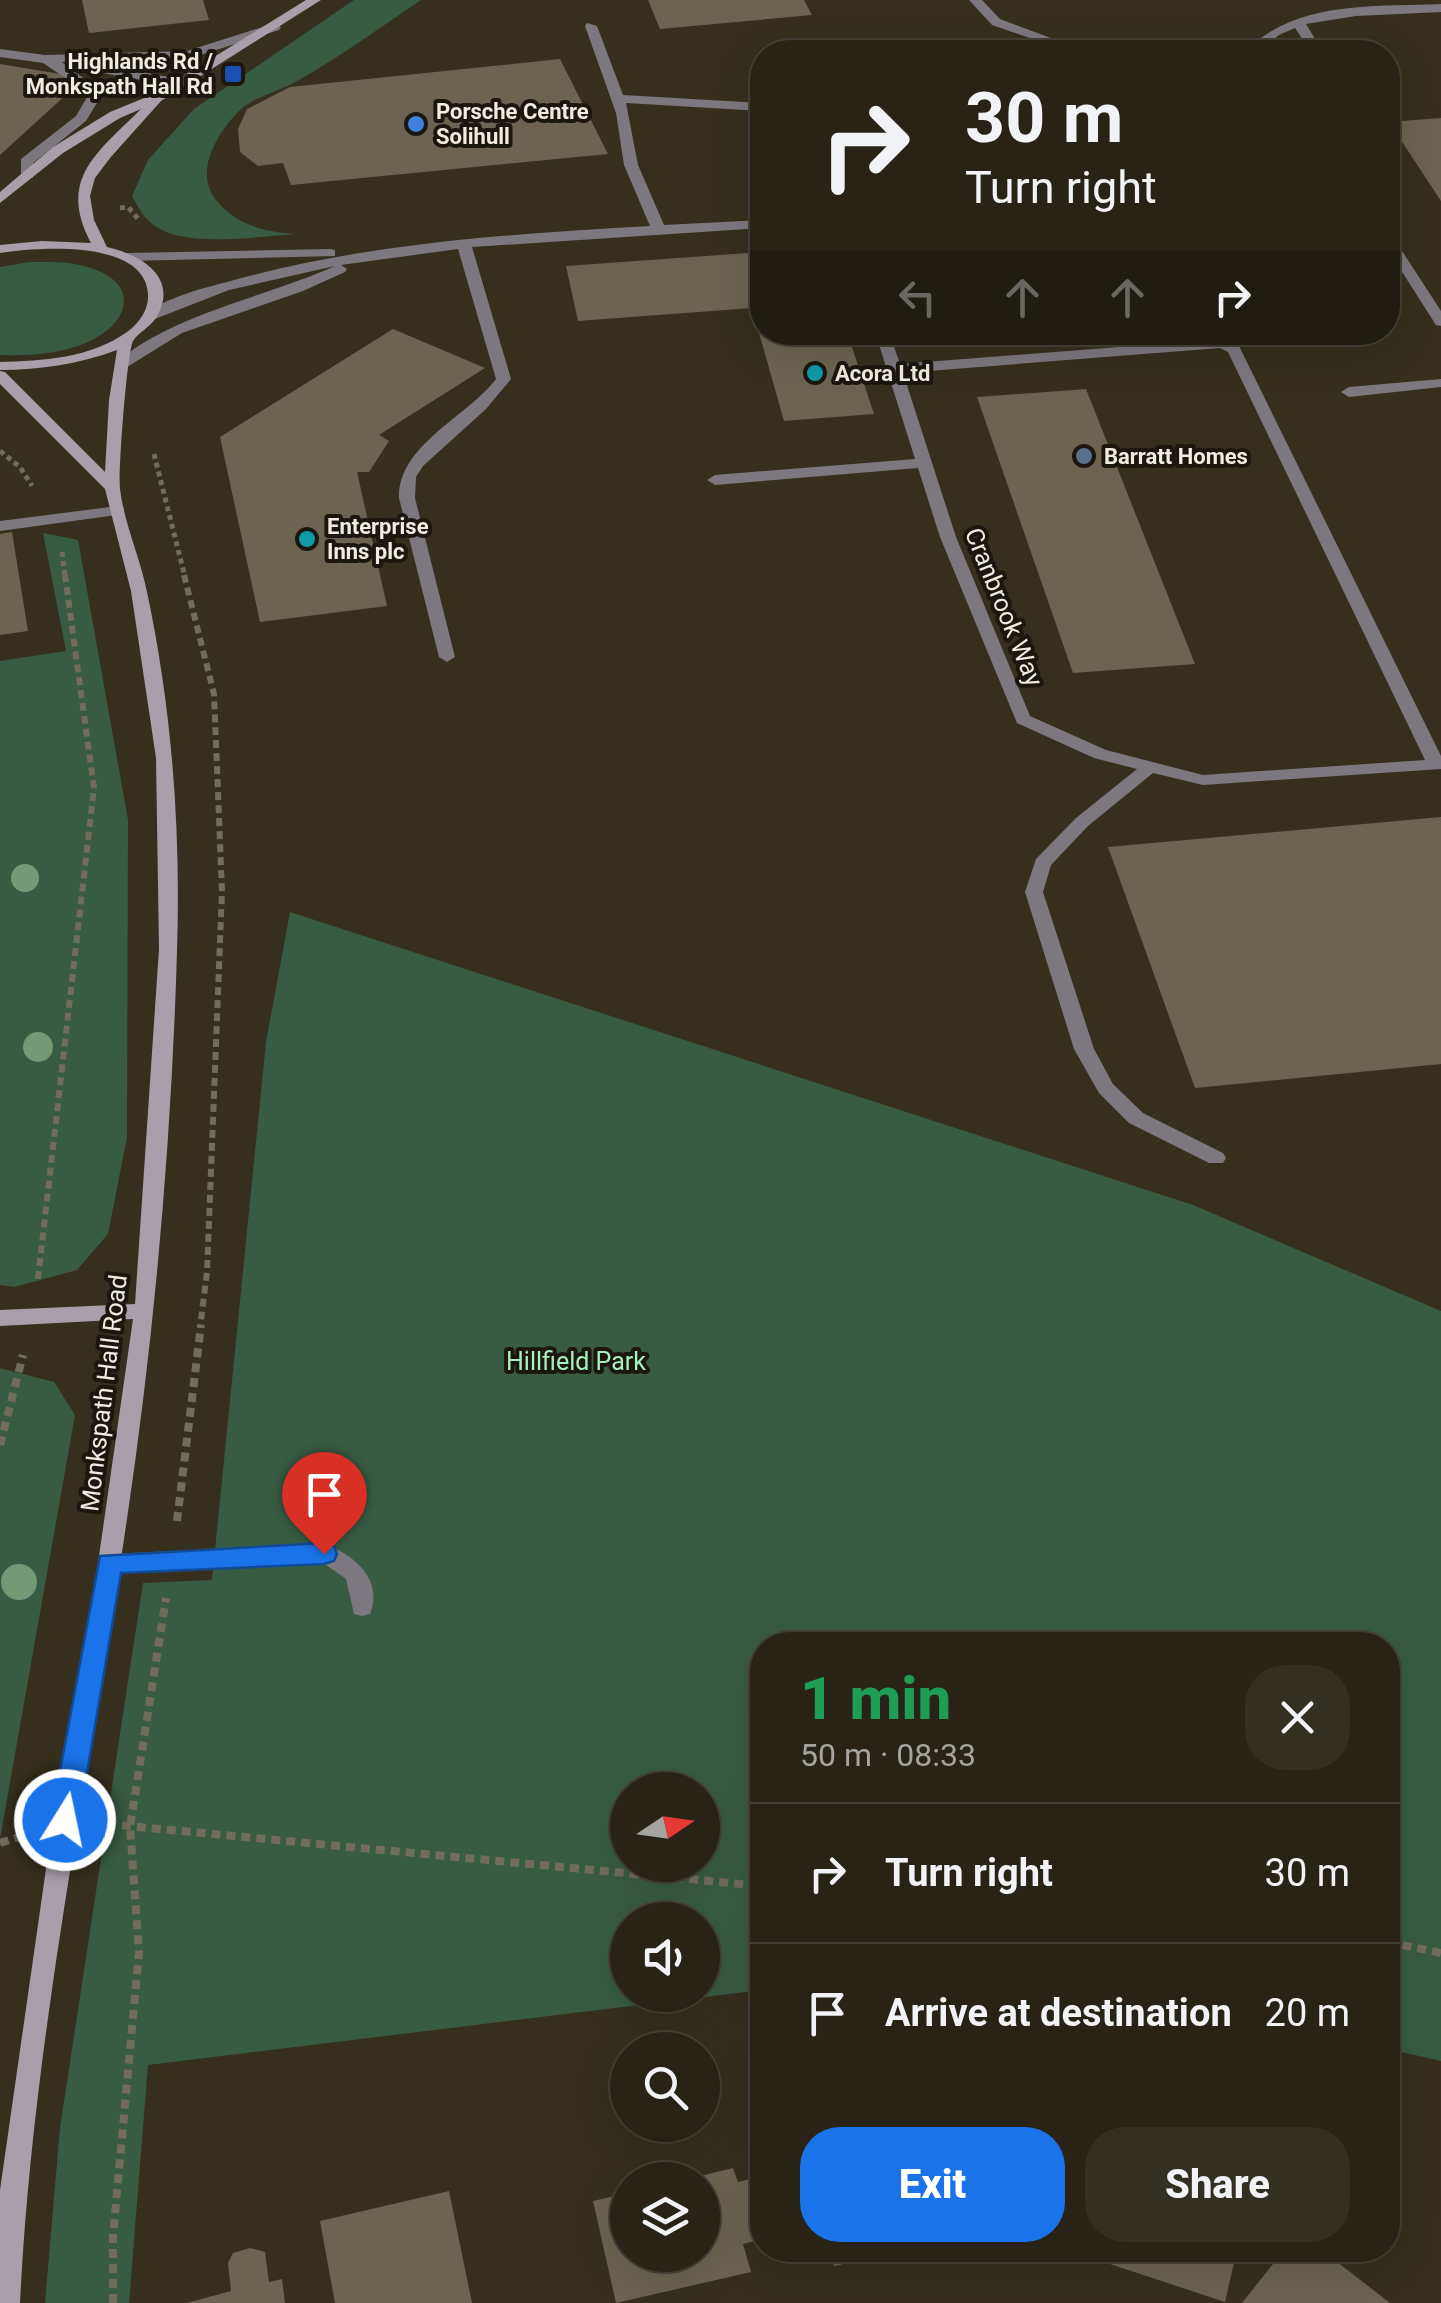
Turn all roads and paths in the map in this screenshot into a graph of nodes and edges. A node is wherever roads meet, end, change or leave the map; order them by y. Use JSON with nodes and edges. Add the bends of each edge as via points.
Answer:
{"nodes":[{"id":1,"x":315,"y":0,"type":"edge"},
{"id":2,"x":974,"y":0,"type":"edge"},
{"id":3,"x":1441,"y":8,"type":"edge"},
{"id":4,"x":1299,"y":24,"type":"junction"},
{"id":5,"x":277,"y":26,"type":"junction"},
{"id":6,"x":591,"y":26,"type":"dead end"},
{"id":7,"x":1048,"y":40,"type":"edge"},
{"id":8,"x":1266,"y":40,"type":"edge"},
{"id":9,"x":1310,"y":40,"type":"edge"},
{"id":10,"x":0,"y":53,"type":"edge"},
{"id":11,"x":46,"y":59,"type":"junction"},
{"id":12,"x":180,"y":82,"type":"junction"},
{"id":13,"x":159,"y":97,"type":"junction"},
{"id":14,"x":618,"y":99,"type":"junction"},
{"id":15,"x":750,"y":106,"type":"edge"},
{"id":16,"x":28,"y":176,"type":"junction"},
{"id":17,"x":0,"y":199,"type":"edge"},
{"id":18,"x":750,"y":225,"type":"edge"},
{"id":19,"x":660,"y":231,"type":"junction"},
{"id":20,"x":464,"y":244,"type":"junction"},
{"id":21,"x":101,"y":248,"type":"junction"},
{"id":22,"x":0,"y":249,"type":"edge"},
{"id":23,"x":379,"y":252,"type":"junction"},
{"id":24,"x":127,"y":257,"type":"junction"},
{"id":25,"x":1400,"y":259,"type":"edge"},
{"id":26,"x":150,"y":316,"type":"junction"},
{"id":27,"x":1441,"y":322,"type":"edge"},
{"id":28,"x":126,"y":339,"type":"junction"},
{"id":29,"x":886,"y":345,"type":"edge"},
{"id":30,"x":1197,"y":345,"type":"edge"},
{"id":31,"x":1226,"y":345,"type":"edge"},
{"id":32,"x":122,"y":364,"type":"junction"},
{"id":33,"x":0,"y":366,"type":"edge"},
{"id":34,"x":894,"y":369,"type":"junction"},
{"id":35,"x":0,"y":375,"type":"edge"},
{"id":36,"x":1441,"y":383,"type":"edge"},
{"id":37,"x":1349,"y":392,"type":"dead end"},
{"id":38,"x":0,"y":451,"type":"edge"},
{"id":39,"x":924,"y":462,"type":"junction"},
{"id":40,"x":715,"y":480,"type":"dead end"},
{"id":41,"x":112,"y":488,"type":"junction"},
{"id":42,"x":118,"y":511,"type":"junction"},
{"id":43,"x":52,"y":520,"type":"junction"},
{"id":44,"x":0,"y":526,"type":"edge"},
{"id":45,"x":447,"y":657,"type":"dead end"},
{"id":46,"x":1438,"y":764,"type":"edge"},
{"id":47,"x":1151,"y":766,"type":"junction"},
{"id":48,"x":1216,"y":1158,"type":"dead end"},
{"id":49,"x":145,"y":1311,"type":"junction"},
{"id":50,"x":33,"y":1316,"type":"junction"},
{"id":51,"x":0,"y":1318,"type":"edge"},
{"id":52,"x":0,"y":1445,"type":"edge"},
{"id":53,"x":172,"y":1560,"type":"junction"},
{"id":54,"x":109,"y":1563,"type":"junction"},
{"id":55,"x":362,"y":1606,"type":"dead end"},
{"id":56,"x":65,"y":1820,"type":"junction"},
{"id":57,"x":130,"y":1826,"type":"junction"},
{"id":58,"x":0,"y":1844,"type":"edge"},
{"id":59,"x":750,"y":1885,"type":"edge"},
{"id":60,"x":1400,"y":1944,"type":"edge"},
{"id":61,"x":1441,"y":1953,"type":"edge"},
{"id":62,"x":6,"y":2303,"type":"edge"},
{"id":63,"x":113,"y":2303,"type":"edge"}],
"edges":[{"from":1,"to":5,"type":"street"},
{"from":2,"to":7,"type":"street","via":[[996,22]]},
{"from":3,"to":4,"type":"street"},
{"from":4,"to":8,"type":"street"},
{"from":4,"to":9,"type":"street"},
{"from":5,"to":11,"type":"street","via":[[188,54]]},
{"from":5,"to":12,"type":"street"},
{"from":6,"to":14,"type":"street"},
{"from":10,"to":11,"type":"street"},
{"from":11,"to":12,"type":"street"},
{"from":11,"to":16,"type":"street","via":[[96,92],[82,118],[26,162]]},
{"from":12,"to":13,"type":"street"},
{"from":13,"to":16,"type":"street","via":[[115,115]]},
{"from":13,"to":21,"type":"street","via":[[83,189],[86,219]]},
{"from":14,"to":15,"type":"street"},
{"from":14,"to":19,"type":"street","via":[[630,165]]},
{"from":16,"to":17,"type":"street"},
{"from":18,"to":19,"type":"street"},
{"from":19,"to":20,"type":"street"},
{"from":20,"to":23,"type":"street"},
{"from":20,"to":45,"type":"street","via":[[504,379],[474,416],[422,458],[407,478],[406,498]]},
{"from":21,"to":22,"type":"street","via":[[38,243]]},
{"from":21,"to":24,"type":"street"},
{"from":23,"to":24,"type":"street"},
{"from":23,"to":26,"type":"street","via":[[240,281]]},
{"from":23,"to":32,"type":"street","via":[[176,330]]},
{"from":24,"to":26,"type":"street","via":[[154,284]]},
{"from":25,"to":27,"type":"street"},
{"from":26,"to":28,"type":"street"},
{"from":28,"to":32,"type":"street","name":"Monkspath Hall Road"},
{"from":28,"to":33,"type":"street","via":[[62,362]]},
{"from":29,"to":34,"type":"street","name":"Cranbrook Way"},
{"from":30,"to":34,"type":"street"},
{"from":31,"to":46,"type":"street","via":[[1234,349]]},
{"from":32,"to":41,"type":"street","name":"Monkspath Hall Road"},
{"from":34,"to":39,"type":"street","name":"Cranbrook Way"},
{"from":35,"to":41,"type":"street"},
{"from":36,"to":37,"type":"street"},
{"from":38,"to":43,"type":"path","via":[[20,467]]},
{"from":39,"to":40,"type":"street"},
{"from":39,"to":47,"type":"street","name":"Cranbrook Way","via":[[1022,719],[1100,754]]},
{"from":41,"to":42,"type":"street","name":"Monkspath Hall Road"},
{"from":42,"to":43,"type":"street"},
{"from":42,"to":49,"type":"street","name":"Monkspath Hall Road","via":[[139,591],[164,758],[168,949]]},
{"from":43,"to":44,"type":"street"},
{"from":43,"to":50,"type":"path","via":[[62,550],[94,788]]},
{"from":46,"to":47,"type":"street","name":"Cranbrook Way","via":[[1203,780]]},
{"from":47,"to":48,"type":"street","via":[[1042,863],[1034,892],[1084,1049],[1106,1088],[1136,1118]]},
{"from":49,"to":50,"type":"street"},
{"from":49,"to":54,"type":"street","name":"Monkspath Hall Road"},
{"from":50,"to":51,"type":"street"},
{"from":50,"to":52,"type":"path"},
{"from":53,"to":54,"type":"street"},
{"from":53,"to":55,"type":"street","via":[[324,1554],[360,1579]]},
{"from":53,"to":57,"type":"path"},
{"from":54,"to":56,"type":"street","name":"Monkspath Hall Road"},
{"from":56,"to":57,"type":"path"},
{"from":56,"to":58,"type":"path"},
{"from":56,"to":62,"type":"street","name":"Monkspath Hall Road","via":[[11,2207]]},
{"from":57,"to":59,"type":"path"},
{"from":57,"to":63,"type":"path","via":[[139,1952]]},
{"from":60,"to":61,"type":"path"}]}
